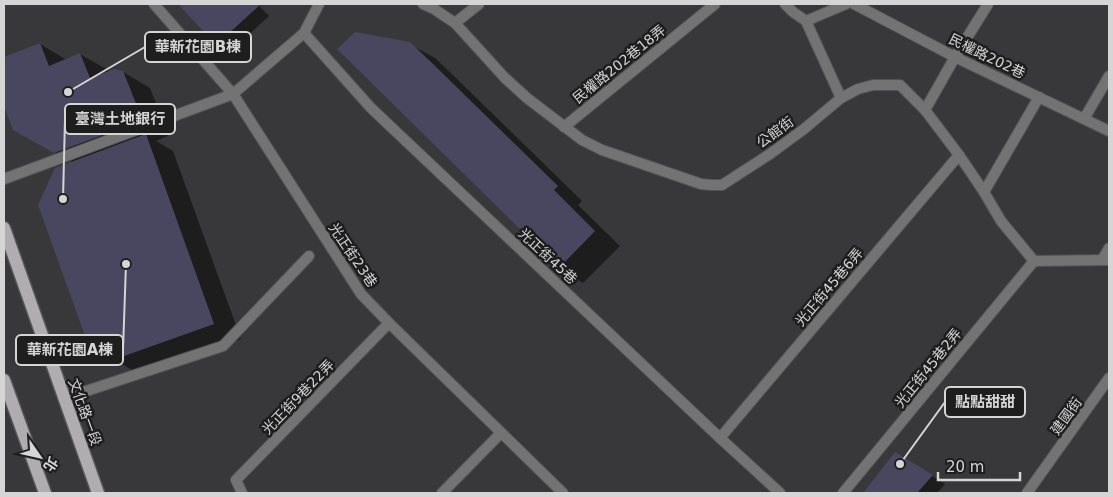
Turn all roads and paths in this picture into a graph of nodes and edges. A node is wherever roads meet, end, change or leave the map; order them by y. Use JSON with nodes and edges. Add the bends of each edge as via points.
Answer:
{"nodes":[{"id":1,"x":154,"y":4,"type":"edge"},
{"id":2,"x":319,"y":4,"type":"edge"},
{"id":3,"x":423,"y":4,"type":"edge"},
{"id":4,"x":478,"y":4,"type":"edge"},
{"id":5,"x":715,"y":4,"type":"edge"},
{"id":6,"x":785,"y":4,"type":"edge"},
{"id":7,"x":846,"y":4,"type":"edge"},
{"id":8,"x":854,"y":4,"type":"edge"},
{"id":9,"x":988,"y":4,"type":"edge"},
{"id":10,"x":806,"y":21,"type":"junction"},
{"id":11,"x":455,"y":23,"type":"junction"},
{"id":12,"x":304,"y":32,"type":"junction"},
{"id":13,"x":955,"y":57,"type":"junction"},
{"id":14,"x":1109,"y":76,"type":"edge"},
{"id":15,"x":233,"y":94,"type":"junction"},
{"id":16,"x":1039,"y":97,"type":"junction"},
{"id":17,"x":842,"y":98,"type":"junction"},
{"id":18,"x":925,"y":110,"type":"junction"},
{"id":19,"x":1084,"y":119,"type":"junction"},
{"id":20,"x":564,"y":127,"type":"junction"},
{"id":21,"x":1109,"y":131,"type":"edge"},
{"id":22,"x":960,"y":155,"type":"junction"},
{"id":23,"x":4,"y":179,"type":"edge"},
{"id":24,"x":984,"y":192,"type":"junction"},
{"id":25,"x":4,"y":228,"type":"edge"},
{"id":26,"x":1109,"y":248,"type":"edge"},
{"id":27,"x":308,"y":256,"type":"dead end"},
{"id":28,"x":1106,"y":260,"type":"edge"},
{"id":29,"x":1034,"y":261,"type":"junction"},
{"id":30,"x":389,"y":323,"type":"junction"},
{"id":31,"x":1109,"y":378,"type":"edge"},
{"id":32,"x":4,"y":380,"type":"edge"},
{"id":33,"x":64,"y":398,"type":"junction"},
{"id":34,"x":501,"y":433,"type":"junction"},
{"id":35,"x":720,"y":438,"type":"junction"},
{"id":36,"x":45,"y":493,"type":"edge"},
{"id":37,"x":98,"y":493,"type":"edge"},
{"id":38,"x":242,"y":493,"type":"edge"},
{"id":39,"x":442,"y":493,"type":"edge"},
{"id":40,"x":563,"y":493,"type":"edge"},
{"id":41,"x":780,"y":493,"type":"edge"},
{"id":42,"x":843,"y":493,"type":"edge"},
{"id":43,"x":1027,"y":493,"type":"edge"}],
"edges":[{"from":1,"to":15,"type":"street","name":"光正街23巷"},
{"from":2,"to":12,"type":"street"},
{"from":3,"to":11,"type":"street","name":"公館街"},
{"from":4,"to":11,"type":"street"},
{"from":5,"to":20,"type":"street","name":"民權路202巷18弄"},
{"from":6,"to":10,"type":"street"},
{"from":7,"to":10,"type":"street"},
{"from":8,"to":13,"type":"street","name":"民權路202巷"},
{"from":9,"to":13,"type":"street"},
{"from":10,"to":17,"type":"street"},
{"from":11,"to":20,"type":"street","name":"公館街","via":[[505,78]]},
{"from":12,"to":15,"type":"street"},
{"from":12,"to":35,"type":"street","name":"光正街45巷","via":[[371,108]]},
{"from":13,"to":16,"type":"street","name":"民權路202巷"},
{"from":13,"to":18,"type":"street"},
{"from":14,"to":19,"type":"street"},
{"from":15,"to":23,"type":"street"},
{"from":15,"to":30,"type":"street","name":"光正街23巷","via":[[361,294]]},
{"from":16,"to":19,"type":"street","name":"民權路202巷"},
{"from":16,"to":24,"type":"street"},
{"from":17,"to":18,"type":"street","name":"公館街","via":[[873,85],[900,85]]},
{"from":17,"to":20,"type":"street","name":"公館街","via":[[770,154],[722,185],[701,184],[602,150]]},
{"from":18,"to":22,"type":"street","name":"公館街"},
{"from":19,"to":21,"type":"street","name":"民權路202巷"},
{"from":22,"to":24,"type":"street","name":"公館街"},
{"from":22,"to":35,"type":"street","name":"光正街45巷6弄"},
{"from":24,"to":29,"type":"street","name":"公館街","via":[[1001,221]]},
{"from":25,"to":33,"type":"main road","name":"文化路一段"},
{"from":26,"to":28,"type":"street"},
{"from":27,"to":33,"type":"street","via":[[223,346]]},
{"from":28,"to":29,"type":"street"},
{"from":29,"to":42,"type":"street","name":"光正街45巷2弄"},
{"from":30,"to":34,"type":"street","name":"光正街23巷"},
{"from":30,"to":38,"type":"street","name":"光正街9巷22弄","via":[[236,480]]},
{"from":31,"to":43,"type":"street","name":"建國街"},
{"from":32,"to":36,"type":"main road"},
{"from":33,"to":37,"type":"main road","name":"文化路一段"},
{"from":34,"to":39,"type":"street"},
{"from":34,"to":40,"type":"street","name":"光正街23巷"},
{"from":35,"to":41,"type":"street","name":"光正街45巷"}]}
